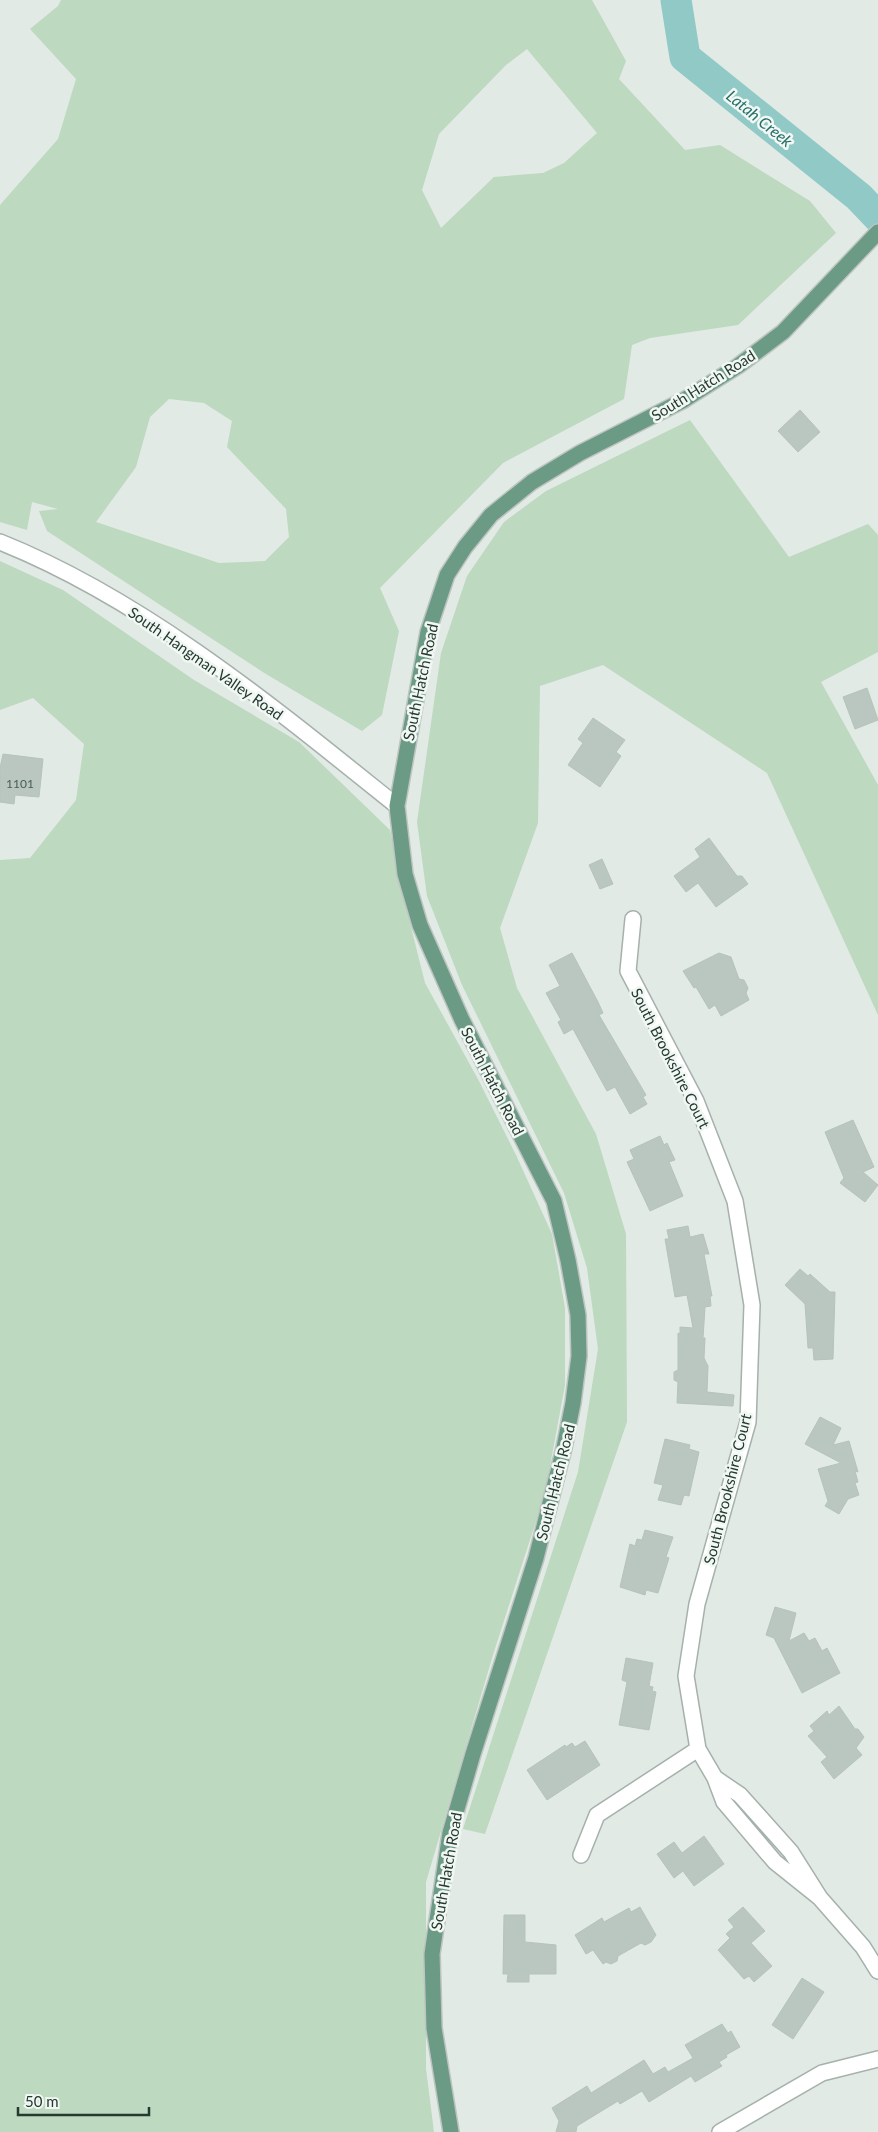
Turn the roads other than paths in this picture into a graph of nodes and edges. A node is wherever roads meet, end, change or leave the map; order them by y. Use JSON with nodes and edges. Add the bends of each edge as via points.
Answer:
{"nodes":[{"id":1,"x":878,"y":232,"type":"edge"},
{"id":2,"x":0,"y":542,"type":"edge"},
{"id":3,"x":397,"y":806,"type":"junction"},
{"id":4,"x":633,"y":919,"type":"dead end"},
{"id":5,"x":698,"y":1749,"type":"junction"},
{"id":6,"x":581,"y":1854,"type":"dead end"},
{"id":7,"x":878,"y":1971,"type":"edge"},
{"id":8,"x":878,"y":2059,"type":"edge"},
{"id":9,"x":451,"y":2132,"type":"edge"},
{"id":10,"x":720,"y":2132,"type":"edge"}],
"edges":[{"from":1,"to":3,"type":"main road","name":"South Hatch Road","via":[[783,332],[738,366],[684,400],[580,453],[532,482],[486,522],[465,547],[448,575],[428,632]]},
{"from":2,"to":3,"type":"street","name":"South Hangman Valley Road","via":[[32,555],[138,613],[236,680]]},
{"from":3,"to":9,"type":"main road","name":"South Hatch Road","via":[[405,874],[420,925],[462,1020],[554,1201],[578,1315],[578,1356],[564,1448],[536,1558],[450,1833],[432,1954],[434,2028]]},
{"from":4,"to":5,"type":"street","name":"South Brookshire Court","via":[[628,972],[696,1101],[735,1201],[752,1305],[748,1422],[697,1604],[686,1676]]},
{"from":5,"to":6,"type":"street","via":[[598,1816]]},
{"from":5,"to":7,"type":"street","name":"South Brookshire Court","via":[[715,1778],[740,1795],[791,1852],[820,1898],[863,1946]]},
{"from":8,"to":10,"type":"street","via":[[822,2073]]}]}
